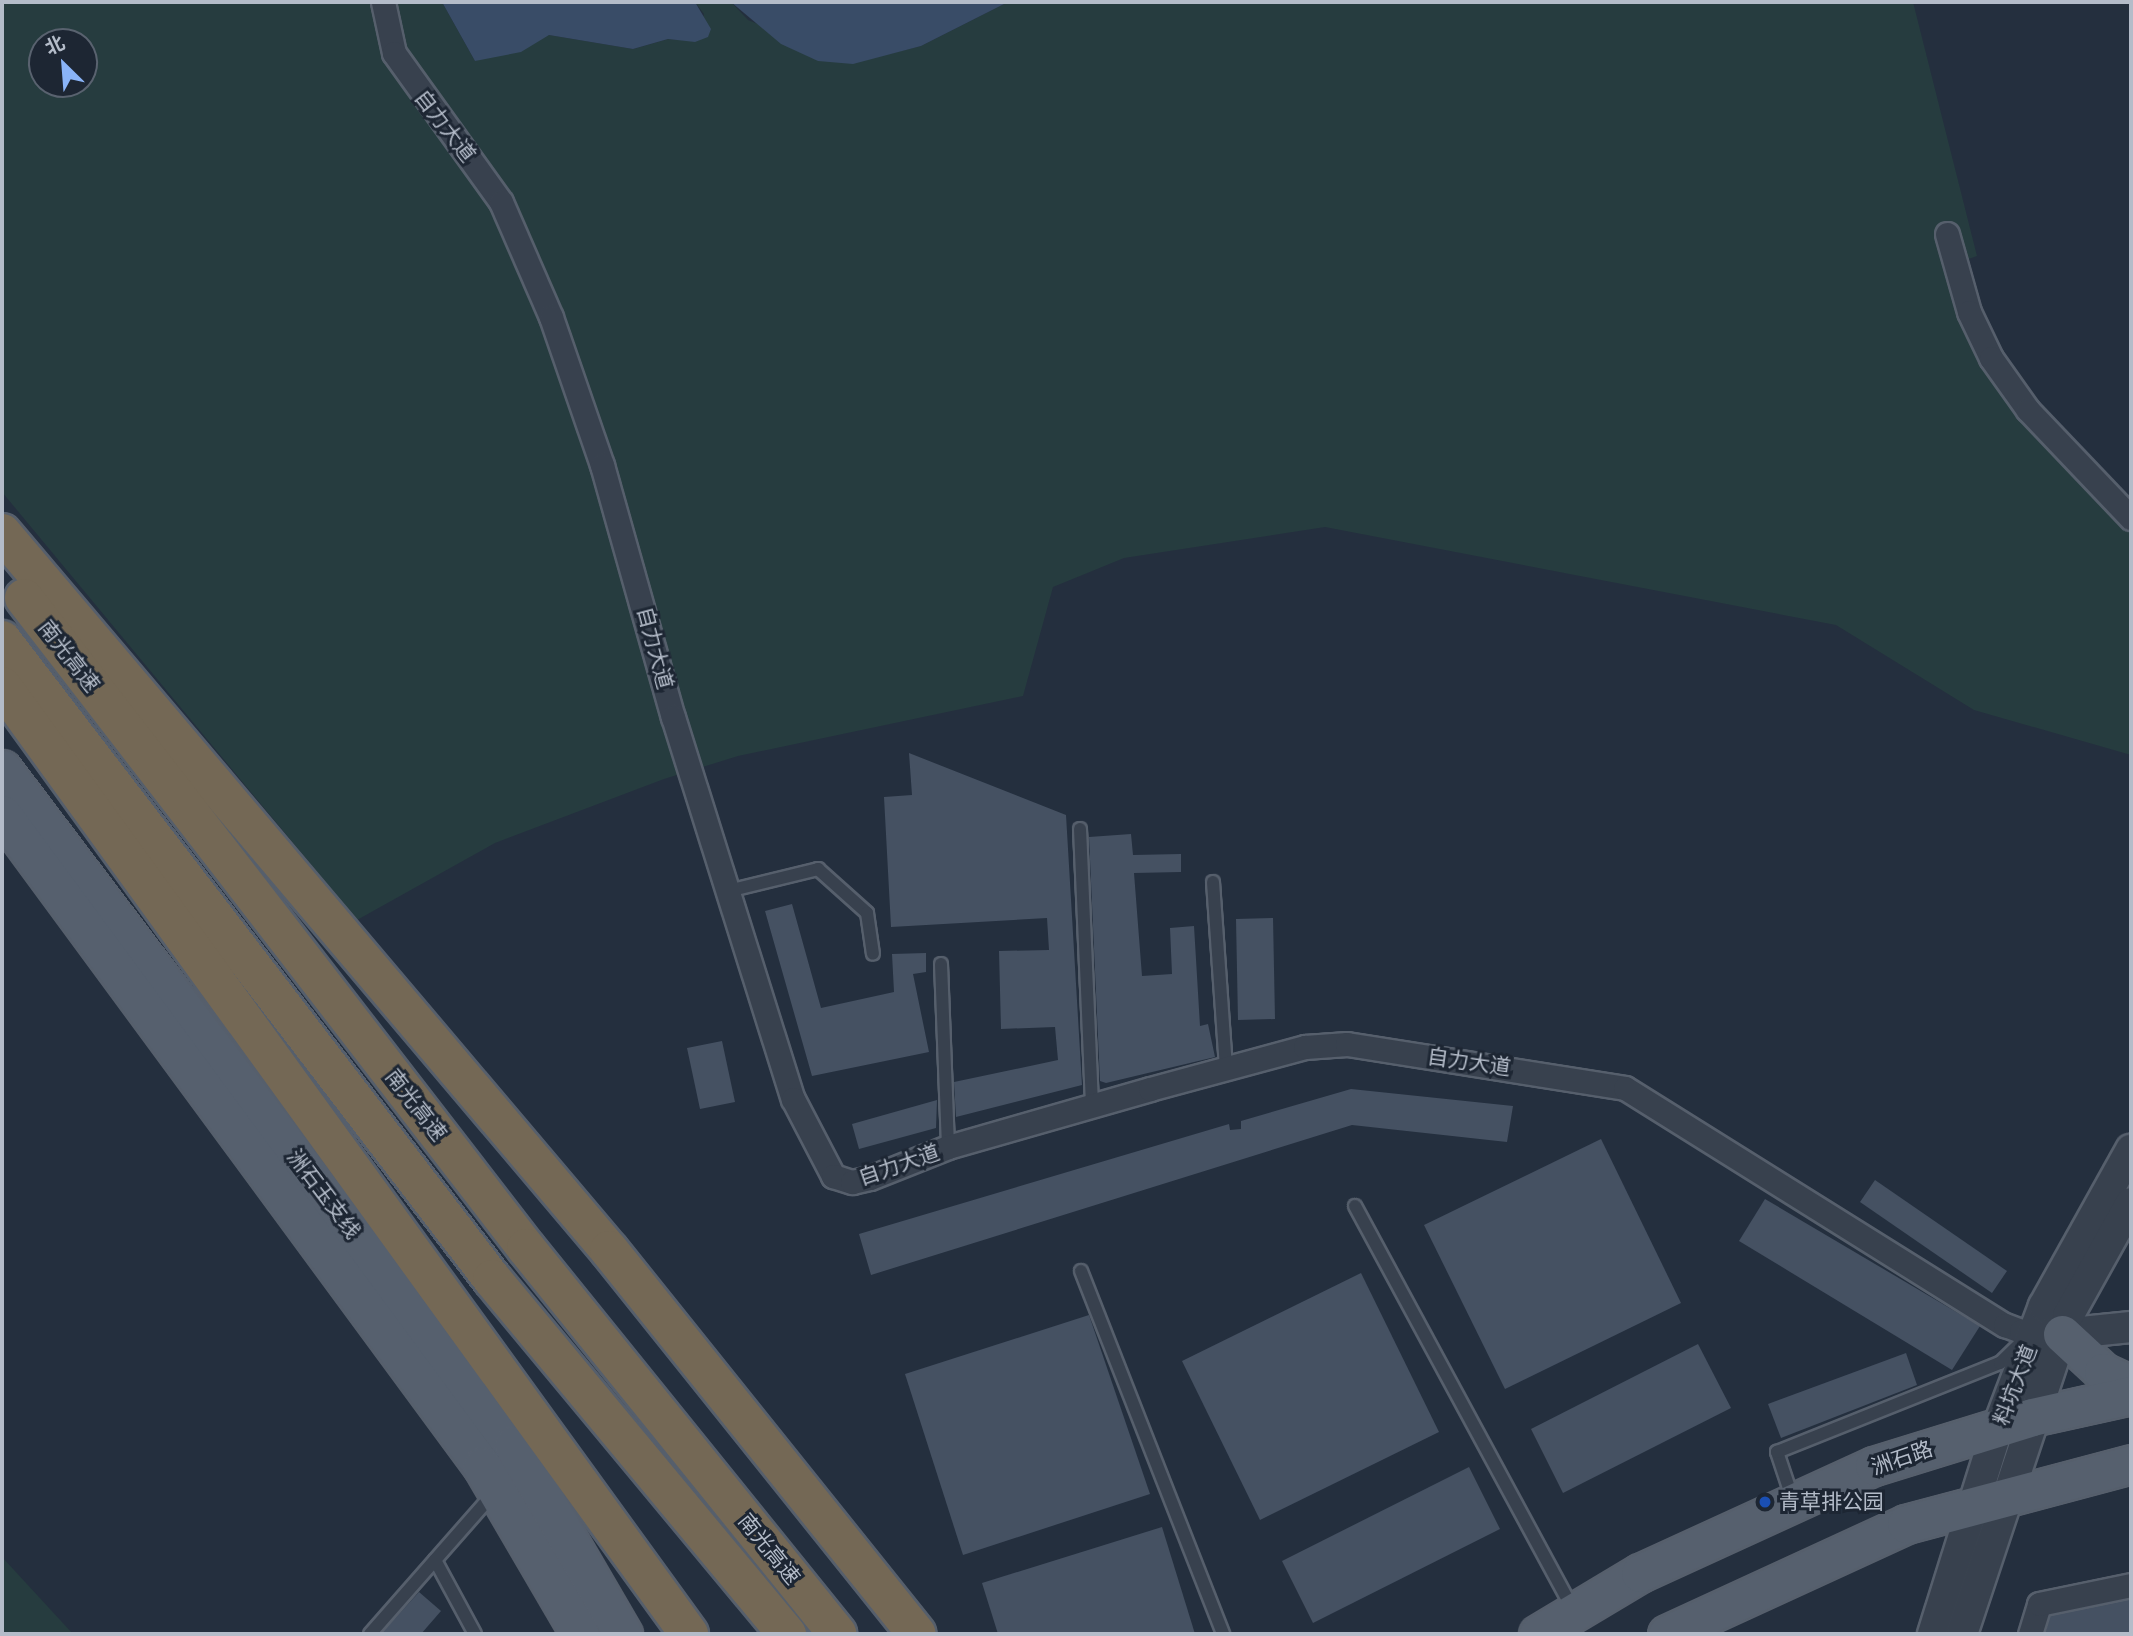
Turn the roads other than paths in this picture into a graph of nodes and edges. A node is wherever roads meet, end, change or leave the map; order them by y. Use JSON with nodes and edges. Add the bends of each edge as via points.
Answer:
{"nodes":[{"id":1,"x":383,"y":2,"type":"edge"},
{"id":2,"x":1947,"y":234,"type":"dead end"},
{"id":3,"x":2131,"y":518,"type":"edge"},
{"id":4,"x":2,"y":533,"type":"edge"},
{"id":5,"x":2,"y":569,"type":"edge"},
{"id":6,"x":2,"y":640,"type":"edge"},
{"id":7,"x":2,"y":686,"type":"edge"},
{"id":8,"x":2,"y":769,"type":"edge"},
{"id":9,"x":2,"y":814,"type":"edge"},
{"id":10,"x":1080,"y":829,"type":"dead end"},
{"id":11,"x":1213,"y":882,"type":"dead end"},
{"id":12,"x":728,"y":891,"type":"junction"},
{"id":13,"x":873,"y":954,"type":"dead end"},
{"id":14,"x":941,"y":964,"type":"dead end"},
{"id":15,"x":1226,"y":1069,"type":"junction"},
{"id":16,"x":1093,"y":1106,"type":"junction"},
{"id":17,"x":948,"y":1147,"type":"junction"},
{"id":18,"x":2131,"y":1150,"type":"edge"},
{"id":19,"x":2131,"y":1203,"type":"edge"},
{"id":20,"x":1355,"y":1206,"type":"dead end"},
{"id":21,"x":1081,"y":1271,"type":"dead end"},
{"id":22,"x":2131,"y":1327,"type":"edge"},
{"id":23,"x":2049,"y":1332,"type":"junction"},
{"id":24,"x":2131,"y":1385,"type":"edge"},
{"id":25,"x":2131,"y":1395,"type":"edge"},
{"id":26,"x":2015,"y":1422,"type":"junction"},
{"id":27,"x":2131,"y":1464,"type":"edge"},
{"id":28,"x":497,"y":1490,"type":"junction"},
{"id":29,"x":1992,"y":1499,"type":"junction"},
{"id":30,"x":1793,"y":1501,"type":"junction"},
{"id":31,"x":435,"y":1560,"type":"junction"},
{"id":32,"x":2131,"y":1585,"type":"edge"},
{"id":33,"x":1574,"y":1612,"type":"junction"},
{"id":34,"x":370,"y":1634,"type":"edge"},
{"id":35,"x":475,"y":1634,"type":"edge"},
{"id":36,"x":580,"y":1634,"type":"edge"},
{"id":37,"x":623,"y":1634,"type":"edge"},
{"id":38,"x":689,"y":1634,"type":"edge"},
{"id":39,"x":787,"y":1634,"type":"edge"},
{"id":40,"x":838,"y":1634,"type":"edge"},
{"id":41,"x":917,"y":1634,"type":"edge"},
{"id":42,"x":1223,"y":1634,"type":"edge"},
{"id":43,"x":1538,"y":1634,"type":"edge"},
{"id":44,"x":1667,"y":1634,"type":"edge"},
{"id":45,"x":1933,"y":1634,"type":"edge"},
{"id":46,"x":1962,"y":1634,"type":"edge"},
{"id":47,"x":2030,"y":1634,"type":"edge"}],
"edges":[{"from":1,"to":12,"type":"street","name":"自力大道","via":[[394,53],[501,202],[551,317],[602,465]]},
{"from":2,"to":3,"type":"street","via":[[1969,312],[1991,358],[2028,410]]},
{"from":4,"to":41,"type":"highway","via":[[610,1250]]},
{"from":5,"to":40,"type":"highway","name":"南光高速","via":[[526,1248]]},
{"from":6,"to":39,"type":"highway","name":"南光高速","via":[[492,1279]]},
{"from":7,"to":38,"type":"highway"},
{"from":8,"to":37,"type":"main road","name":"洲石玉支线","via":[[513,1445]]},
{"from":9,"to":28,"type":"main road","name":"洲石玉支线"},
{"from":10,"to":16,"type":"lane"},
{"from":11,"to":15,"type":"lane"},
{"from":12,"to":13,"type":"lane","via":[[818,869],[867,913]]},
{"from":12,"to":17,"type":"street","name":"自力大道","via":[[793,1099],[823,1166],[852,1182]]},
{"from":14,"to":17,"type":"lane"},
{"from":15,"to":16,"type":"street","name":"自力大道"},
{"from":15,"to":23,"type":"street","name":"自力大道","via":[[1306,1047],[1347,1044],[1612,1083],[2005,1325]]},
{"from":16,"to":17,"type":"street","name":"自力大道"},
{"from":18,"to":23,"type":"street","name":"料坑大道"},
{"from":19,"to":23,"type":"street","name":"料坑大道"},
{"from":20,"to":33,"type":"lane"},
{"from":21,"to":42,"type":"lane"},
{"from":22,"to":23,"type":"street"},
{"from":23,"to":24,"type":"main road","via":[[2103,1372]]},
{"from":23,"to":26,"type":"street","name":"料坑大道"},
{"from":23,"to":30,"type":"lane","via":[[2000,1363],[1777,1452]]},
{"from":25,"to":26,"type":"main road","name":"洲石路"},
{"from":26,"to":29,"type":"street","name":"料坑大道"},
{"from":26,"to":30,"type":"main road","name":"洲石路","via":[[1874,1466]]},
{"from":27,"to":29,"type":"main road"},
{"from":28,"to":31,"type":"lane"},
{"from":28,"to":36,"type":"main road","name":"洲石玉支线"},
{"from":29,"to":44,"type":"main road","via":[[1827,1556]]},
{"from":29,"to":45,"type":"street","name":"料坑大道"},
{"from":29,"to":46,"type":"street","name":"料坑大道"},
{"from":30,"to":33,"type":"main road","name":"洲石路","via":[[1640,1573]]},
{"from":31,"to":34,"type":"lane"},
{"from":31,"to":35,"type":"lane"},
{"from":32,"to":47,"type":"street","via":[[2039,1604]]},
{"from":33,"to":43,"type":"main road","name":"洲石路"}]}
